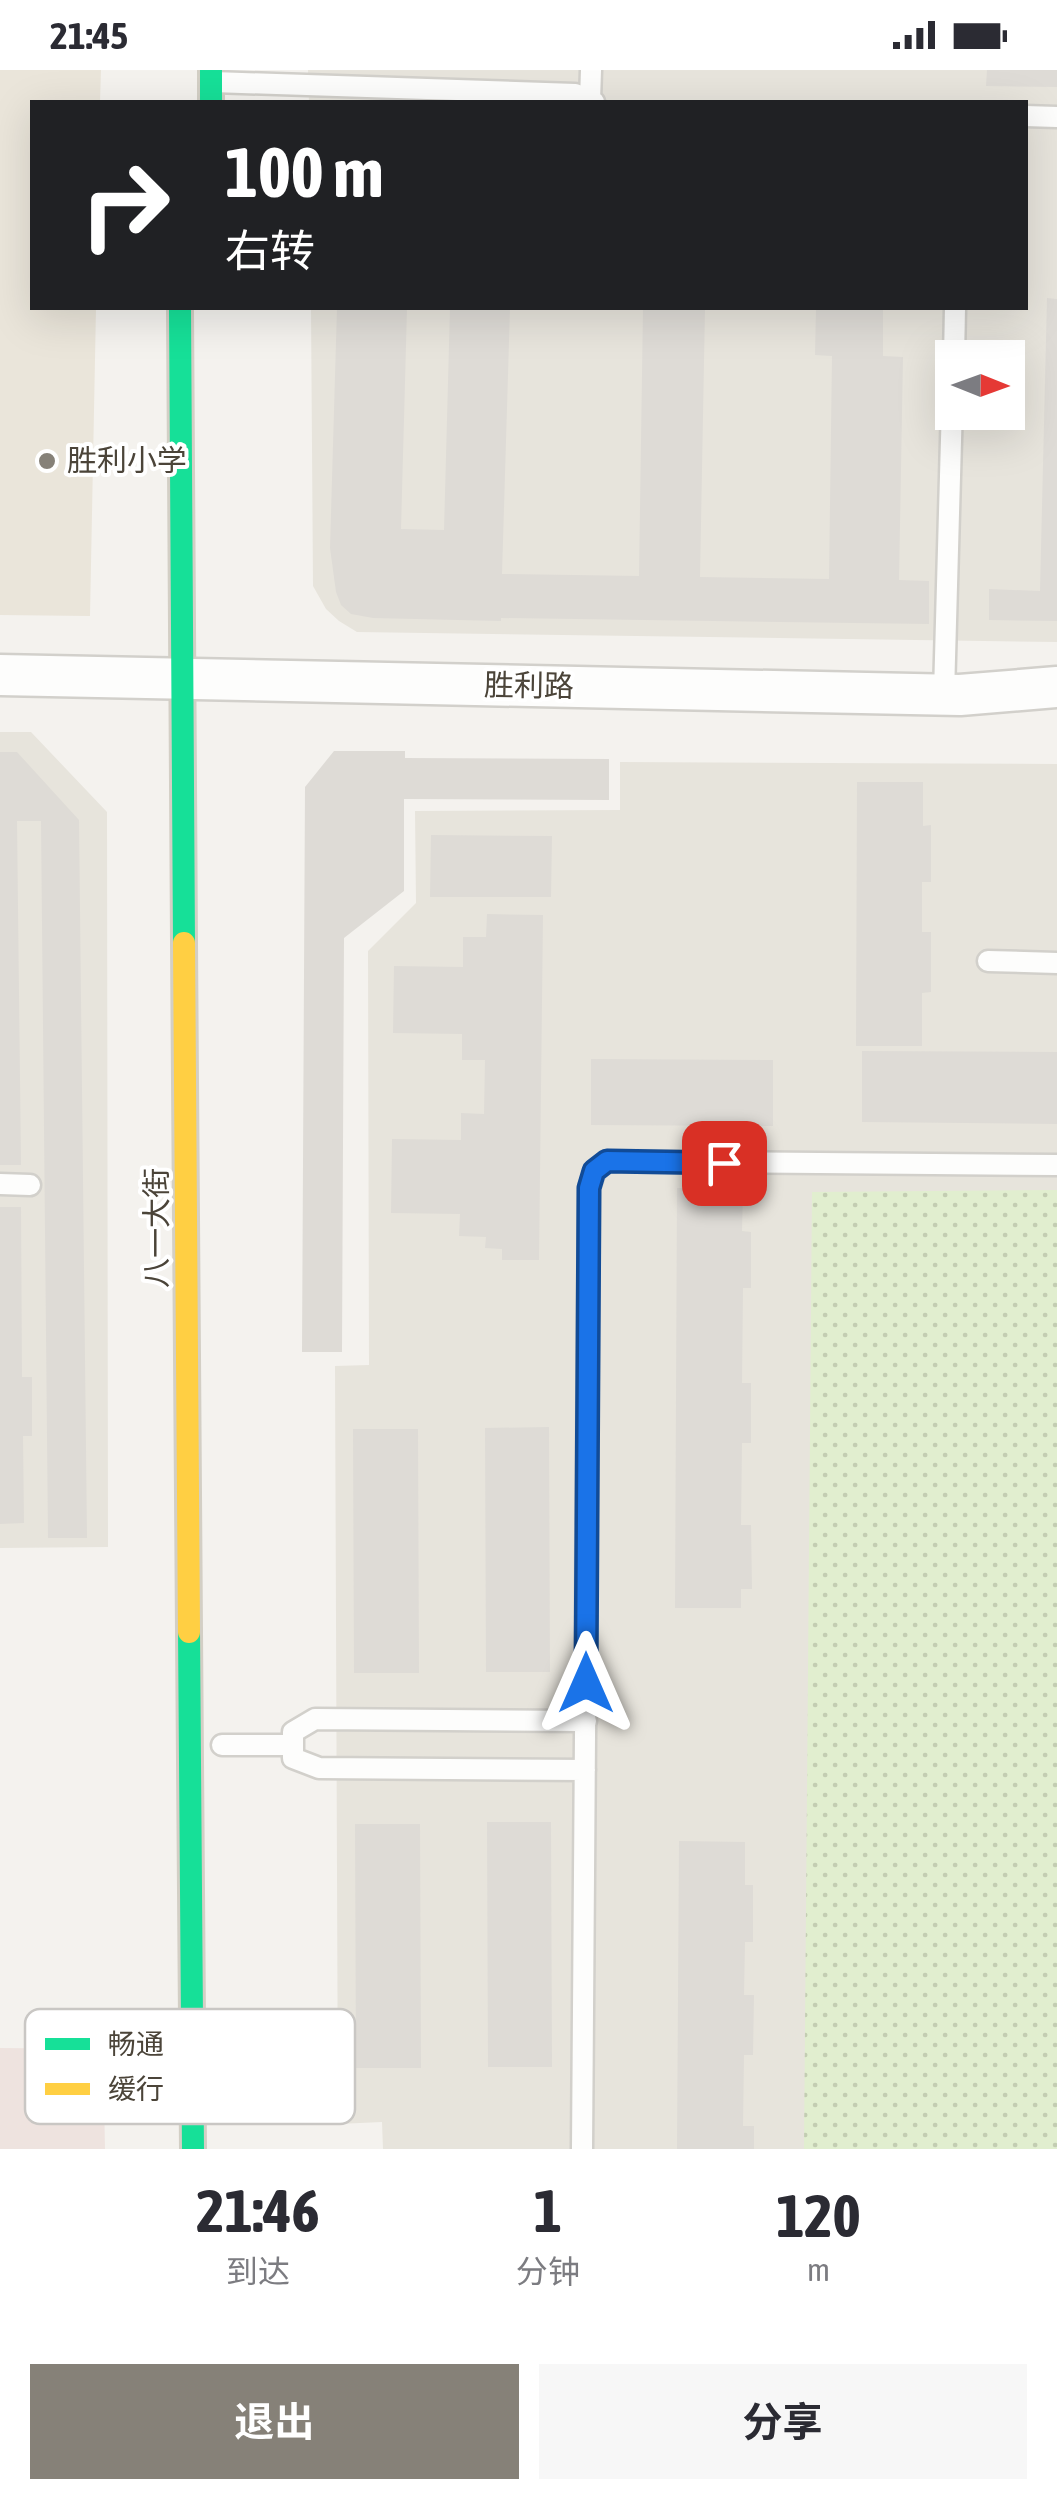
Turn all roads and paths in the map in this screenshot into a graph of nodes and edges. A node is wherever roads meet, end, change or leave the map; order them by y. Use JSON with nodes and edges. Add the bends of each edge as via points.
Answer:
{"nodes":[{"id":1,"x":591,"y":70,"type":"edge"},
{"id":2,"x":211,"y":85,"type":"edge"},
{"id":3,"x":588,"y":100,"type":"edge"},
{"id":4,"x":592,"y":100,"type":"edge"},
{"id":5,"x":1028,"y":116,"type":"edge"},
{"id":6,"x":1057,"y":117,"type":"edge"},
{"id":7,"x":180,"y":310,"type":"edge"},
{"id":8,"x":956,"y":310,"type":"edge"},
{"id":9,"x":955,"y":340,"type":"edge"},
{"id":10,"x":951,"y":430,"type":"edge"},
{"id":11,"x":0,"y":675,"type":"edge"},
{"id":12,"x":208,"y":679,"type":"junction"},
{"id":13,"x":1057,"y":686,"type":"edge"},
{"id":14,"x":944,"y":694,"type":"junction"},
{"id":15,"x":988,"y":961,"type":"dead end"},
{"id":16,"x":1057,"y":963,"type":"edge"},
{"id":17,"x":1057,"y":1165,"type":"edge"},
{"id":18,"x":0,"y":1184,"type":"edge"},
{"id":19,"x":30,"y":1184,"type":"dead end"},
{"id":20,"x":586,"y":1721,"type":"junction"},
{"id":21,"x":293,"y":1744,"type":"junction"},
{"id":22,"x":222,"y":1746,"type":"dead end"},
{"id":23,"x":585,"y":1770,"type":"junction"},
{"id":24,"x":194,"y":2009,"type":"edge"},
{"id":25,"x":192,"y":2124,"type":"edge"},
{"id":26,"x":192,"y":2149,"type":"edge"},
{"id":27,"x":582,"y":2149,"type":"edge"}],
"edges":[{"from":1,"to":4,"type":"lane"},
{"from":2,"to":3,"type":"lane","via":[[575,94]]},
{"from":5,"to":6,"type":"lane"},
{"from":7,"to":12,"type":"street","name":"八一大街"},
{"from":8,"to":9,"type":"lane"},
{"from":10,"to":14,"type":"lane"},
{"from":11,"to":12,"type":"street","name":"胜利路"},
{"from":12,"to":14,"type":"street","name":"胜利路"},
{"from":12,"to":24,"type":"street","name":"八一大街"},
{"from":13,"to":14,"type":"street","name":"胜利路"},
{"from":15,"to":16,"type":"lane"},
{"from":17,"to":20,"type":"lane","via":[[607,1161],[594,1171]]},
{"from":18,"to":19,"type":"lane"},
{"from":20,"to":21,"type":"lane","via":[[315,1719],[293,1732]]},
{"from":20,"to":23,"type":"lane"},
{"from":21,"to":22,"type":"lane"},
{"from":21,"to":23,"type":"lane","via":[[293,1758],[319,1768]]},
{"from":23,"to":27,"type":"lane"},
{"from":25,"to":26,"type":"street","name":"八一大街"}]}
